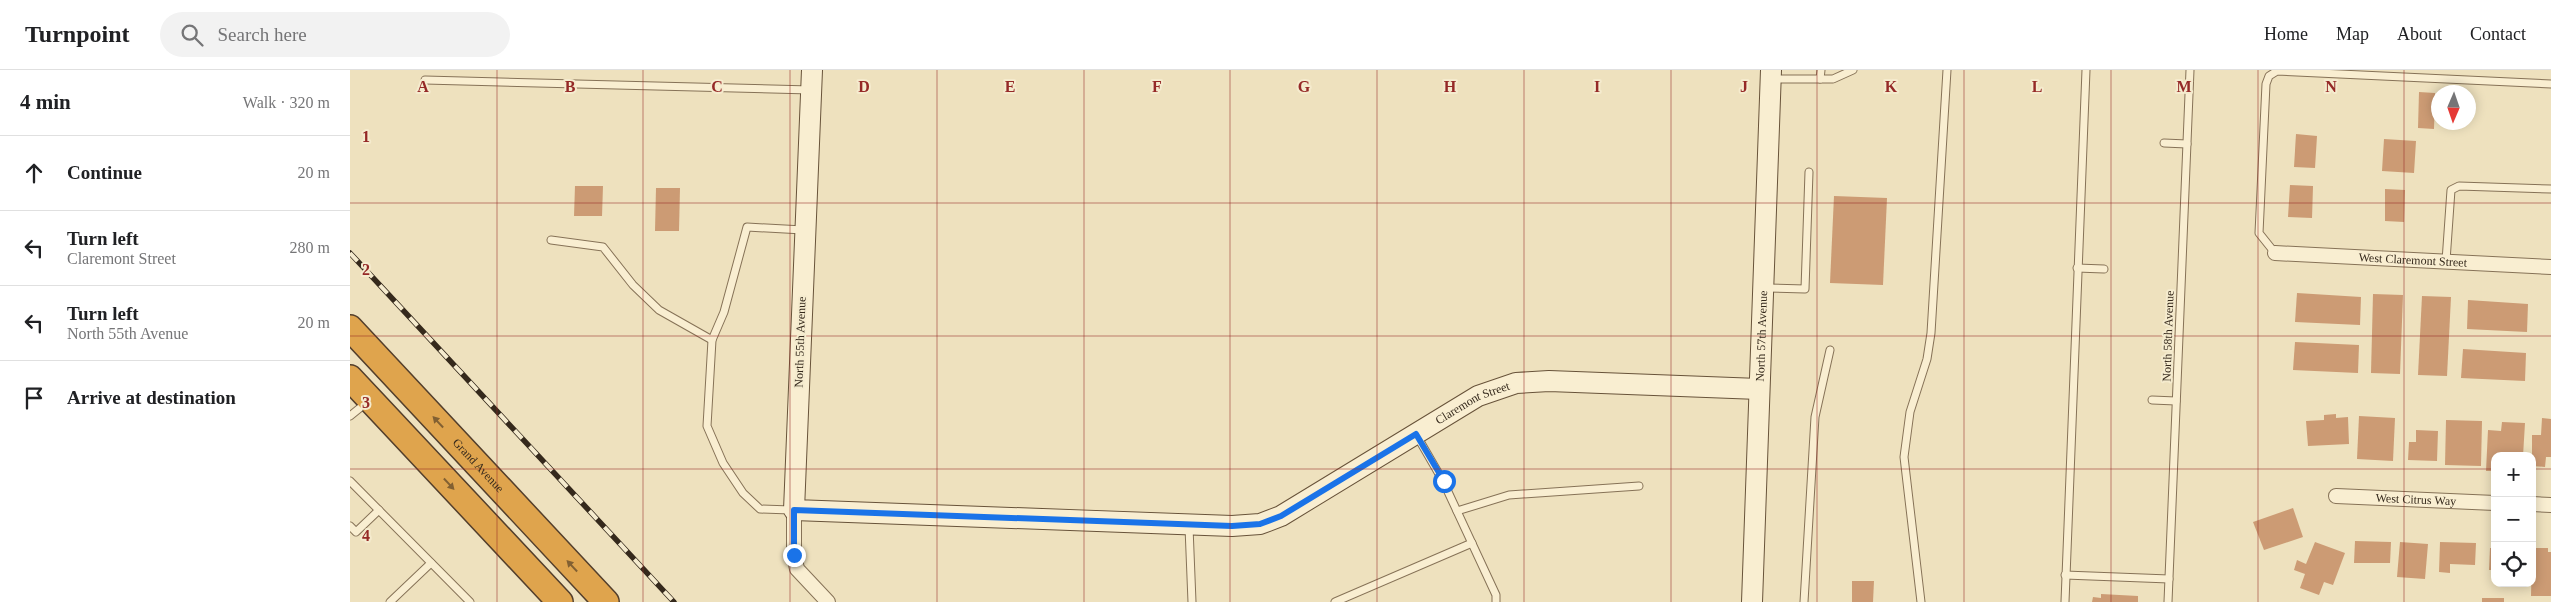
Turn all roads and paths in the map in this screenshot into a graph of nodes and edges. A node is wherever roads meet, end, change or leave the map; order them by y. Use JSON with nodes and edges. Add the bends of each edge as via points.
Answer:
{"nodes":[{"id":1,"x":812,"y":70,"type":"edge"},
{"id":2,"x":1821,"y":70,"type":"edge"},
{"id":3,"x":1853,"y":70,"type":"edge"},
{"id":4,"x":1947,"y":70,"type":"edge"},
{"id":5,"x":2086,"y":70,"type":"edge"},
{"id":6,"x":2190,"y":70,"type":"edge"},
{"id":7,"x":1771,"y":74,"type":"edge"},
{"id":8,"x":1820,"y":79,"type":"junction"},
{"id":9,"x":425,"y":80,"type":"dead end"},
{"id":10,"x":2551,"y":84,"type":"edge"},
{"id":11,"x":811,"y":90,"type":"junction"},
{"id":12,"x":2164,"y":143,"type":"dead end"},
{"id":13,"x":2187,"y":144,"type":"junction"},
{"id":14,"x":1809,"y":172,"type":"dead end"},
{"id":15,"x":2551,"y":189,"type":"edge"},
{"id":16,"x":804,"y":230,"type":"junction"},
{"id":17,"x":551,"y":240,"type":"dead end"},
{"id":18,"x":2275,"y":253,"type":"joint"},
{"id":19,"x":2446,"y":261,"type":"junction"},
{"id":20,"x":2551,"y":267,"type":"edge"},
{"id":21,"x":2077,"y":268,"type":"junction"},
{"id":22,"x":2104,"y":269,"type":"dead end"},
{"id":23,"x":1763,"y":288,"type":"junction"},
{"id":24,"x":350,"y":328,"type":"edge"},
{"id":25,"x":712,"y":340,"type":"junction"},
{"id":26,"x":1830,"y":350,"type":"dead end"},
{"id":27,"x":362,"y":351,"type":"edge"},
{"id":28,"x":350,"y":378,"type":"edge"},
{"id":29,"x":1759,"y":389,"type":"junction"},
{"id":30,"x":370,"y":399,"type":"junction"},
{"id":31,"x":2152,"y":400,"type":"dead end"},
{"id":32,"x":2176,"y":400,"type":"junction"},
{"id":33,"x":350,"y":416,"type":"edge"},
{"id":34,"x":1416,"y":434,"type":"junction"},
{"id":35,"x":350,"y":481,"type":"edge"},
{"id":36,"x":1639,"y":486,"type":"dead end"},
{"id":37,"x":2336,"y":496,"type":"dead end"},
{"id":38,"x":2491,"y":503,"type":"edge"},
{"id":39,"x":2536,"y":504,"type":"edge"},
{"id":40,"x":2551,"y":505,"type":"edge"},
{"id":41,"x":379,"y":510,"type":"junction"},
{"id":42,"x":794,"y":510,"type":"junction"},
{"id":43,"x":1457,"y":511,"type":"junction"},
{"id":44,"x":1189,"y":524,"type":"junction"},
{"id":45,"x":350,"y":526,"type":"edge"},
{"id":46,"x":1472,"y":543,"type":"junction"},
{"id":47,"x":431,"y":562,"type":"junction"},
{"id":48,"x":2065,"y":575,"type":"junction"},
{"id":49,"x":2169,"y":580,"type":"junction"},
{"id":50,"x":390,"y":602,"type":"edge"},
{"id":51,"x":470,"y":602,"type":"edge"},
{"id":52,"x":560,"y":602,"type":"edge"},
{"id":53,"x":606,"y":602,"type":"edge"},
{"id":54,"x":828,"y":602,"type":"edge"},
{"id":55,"x":1192,"y":602,"type":"edge"},
{"id":56,"x":1335,"y":602,"type":"edge"},
{"id":57,"x":1496,"y":602,"type":"edge"},
{"id":58,"x":1752,"y":602,"type":"edge"},
{"id":59,"x":1804,"y":602,"type":"edge"},
{"id":60,"x":1921,"y":602,"type":"edge"},
{"id":61,"x":2064,"y":602,"type":"edge"},
{"id":62,"x":2168,"y":602,"type":"edge"}],
"edges":[{"from":1,"to":11,"type":"street","name":"North 55th Avenue"},
{"from":2,"to":8,"type":"lane"},
{"from":3,"to":8,"type":"lane","via":[[1833,79]]},
{"from":4,"to":60,"type":"lane","via":[[1931,333],[1928,359],[1910,412],[1904,457]]},
{"from":5,"to":21,"type":"lane"},
{"from":6,"to":13,"type":"lane","name":"North 58th Avenue"},
{"from":7,"to":8,"type":"lane"},
{"from":7,"to":23,"type":"street","name":"North 57th Avenue"},
{"from":9,"to":11,"type":"lane"},
{"from":10,"to":18,"type":"lane","via":[[2277,71],[2269,76],[2266,84],[2259,232]]},
{"from":11,"to":16,"type":"street","name":"North 55th Avenue"},
{"from":12,"to":13,"type":"lane"},
{"from":13,"to":32,"type":"lane","name":"North 58th Avenue"},
{"from":14,"to":23,"type":"lane","via":[[1805,289]]},
{"from":15,"to":19,"type":"lane","via":[[2459,186],[2451,190]]},
{"from":16,"to":25,"type":"lane","via":[[747,227],[724,312]]},
{"from":16,"to":42,"type":"street","name":"North 55th Avenue"},
{"from":17,"to":25,"type":"lane","via":[[603,247],[658,310]]},
{"from":18,"to":19,"type":"street","name":"West Claremont Street"},
{"from":19,"to":20,"type":"street","name":"West Claremont Street"},
{"from":21,"to":22,"type":"lane"},
{"from":21,"to":48,"type":"lane"},
{"from":23,"to":29,"type":"street","name":"North 57th Avenue"},
{"from":24,"to":27,"type":"highway","name":"Grand Avenue"},
{"from":25,"to":42,"type":"lane","via":[[707,426],[723,463],[743,493],[760,509]]},
{"from":26,"to":59,"type":"lane","via":[[1815,417]]},
{"from":53,"to":27,"type":"highway","name":"Grand Avenue","one_way":true},
{"from":28,"to":30,"type":"highway"},
{"from":29,"to":34,"type":"street","name":"Claremont Street","via":[[1549,381],[1516,383],[1478,396]]},
{"from":29,"to":58,"type":"street","name":"North 57th Avenue"},
{"from":30,"to":33,"type":"lane"},
{"from":30,"to":52,"type":"highway","one_way":true},
{"from":31,"to":32,"type":"lane"},
{"from":32,"to":49,"type":"lane","name":"North 58th Avenue"},
{"from":34,"to":43,"type":"lane","via":[[1444,481]]},
{"from":34,"to":44,"type":"street","name":"Claremont Street","via":[[1281,516],[1260,524]]},
{"from":35,"to":41,"type":"lane"},
{"from":36,"to":43,"type":"lane","via":[[1509,495]]},
{"from":37,"to":38,"type":"street","name":"West Citrus Way"},
{"from":39,"to":40,"type":"street"},
{"from":41,"to":45,"type":"lane","via":[[356,532]]},
{"from":41,"to":47,"type":"lane"},
{"from":42,"to":44,"type":"street","name":"Claremont Street"},
{"from":42,"to":54,"type":"street","name":"North 55th Avenue","via":[[796,569]]},
{"from":43,"to":46,"type":"lane"},
{"from":44,"to":55,"type":"lane"},
{"from":46,"to":56,"type":"lane"},
{"from":46,"to":57,"type":"lane","via":[[1496,595]]},
{"from":47,"to":50,"type":"lane"},
{"from":47,"to":51,"type":"lane"},
{"from":48,"to":49,"type":"lane"},
{"from":48,"to":61,"type":"lane"},
{"from":49,"to":62,"type":"lane","name":"North 58th Avenue"}]}
